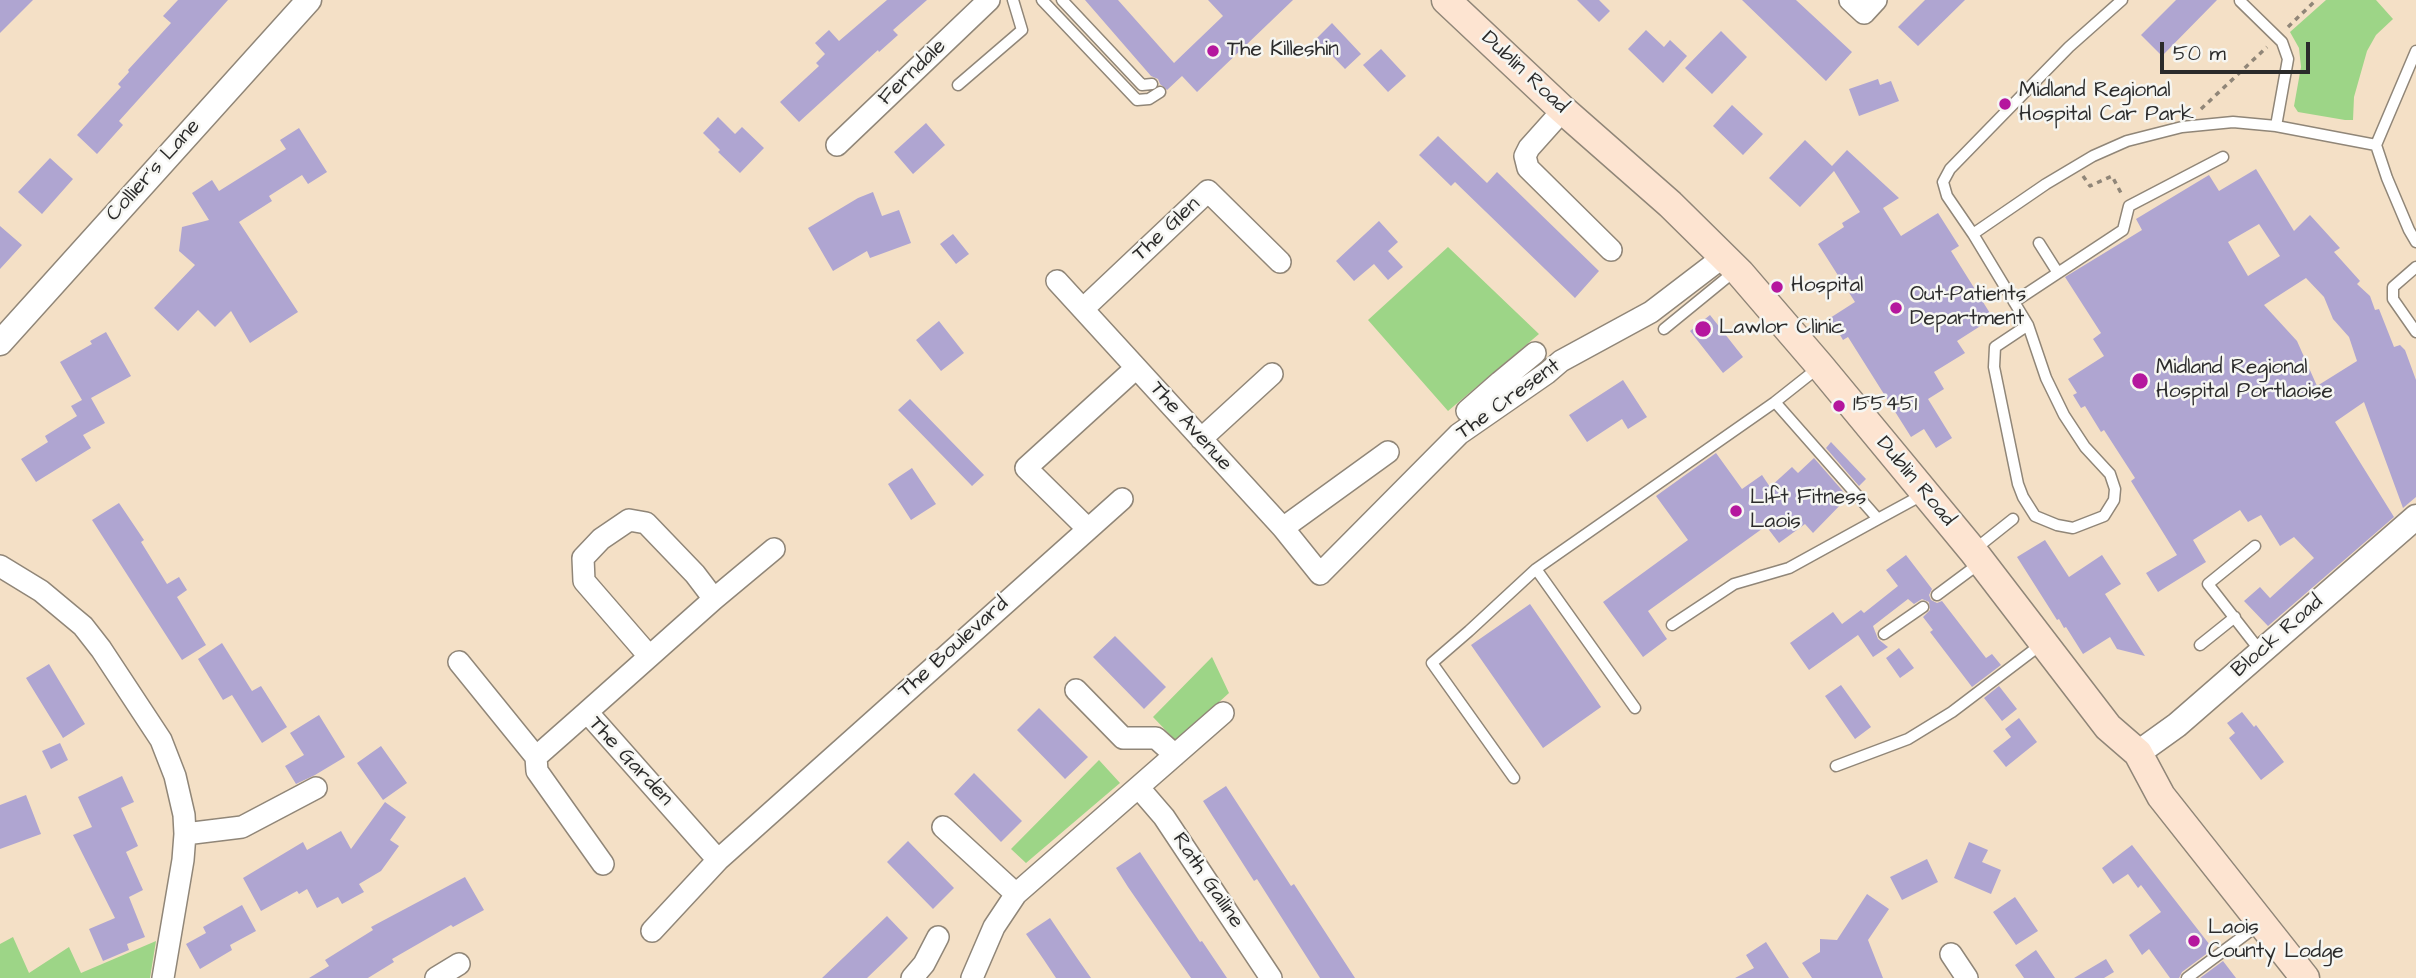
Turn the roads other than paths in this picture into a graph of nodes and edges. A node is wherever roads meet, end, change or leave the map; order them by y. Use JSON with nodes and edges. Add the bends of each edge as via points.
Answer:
{"nodes":[{"id":1,"x":309,"y":0,"type":"edge"},
{"id":2,"x":989,"y":0,"type":"edge"},
{"id":3,"x":1013,"y":0,"type":"edge"},
{"id":4,"x":1042,"y":0,"type":"edge"},
{"id":5,"x":1062,"y":0,"type":"edge"},
{"id":6,"x":1446,"y":0,"type":"edge"},
{"id":7,"x":1850,"y":0,"type":"edge"},
{"id":8,"x":1876,"y":0,"type":"edge"},
{"id":9,"x":2122,"y":0,"type":"edge"},
{"id":10,"x":2240,"y":1,"type":"edge"},
{"id":11,"x":2416,"y":51,"type":"edge"},
{"id":12,"x":958,"y":85,"type":"dead end"},
{"id":13,"x":1563,"y":110,"type":"junction"},
{"id":14,"x":2276,"y":126,"type":"junction"},
{"id":15,"x":837,"y":145,"type":"dead end"},
{"id":16,"x":2376,"y":145,"type":"junction"},
{"id":17,"x":2223,"y":157,"type":"dead end"},
{"id":18,"x":1973,"y":234,"type":"junction"},
{"id":19,"x":2416,"y":242,"type":"edge"},
{"id":20,"x":2039,"y":243,"type":"dead end"},
{"id":21,"x":1611,"y":250,"type":"dead end"},
{"id":22,"x":1280,"y":262,"type":"dead end"},
{"id":23,"x":1730,"y":263,"type":"junction"},
{"id":24,"x":2416,"y":267,"type":"edge"},
{"id":25,"x":2058,"y":273,"type":"junction"},
{"id":26,"x":1057,"y":281,"type":"dead end"},
{"id":27,"x":2014,"y":302,"type":"junction"},
{"id":28,"x":1083,"y":310,"type":"junction"},
{"id":29,"x":2028,"y":325,"type":"junction"},
{"id":30,"x":1664,"y":329,"type":"dead end"},
{"id":31,"x":2416,"y":332,"type":"edge"},
{"id":32,"x":0,"y":342,"type":"edge"},
{"id":33,"x":1535,"y":353,"type":"dead end"},
{"id":34,"x":1820,"y":366,"type":"junction"},
{"id":35,"x":1136,"y":368,"type":"junction"},
{"id":36,"x":1272,"y":374,"type":"dead end"},
{"id":37,"x":1506,"y":390,"type":"junction"},
{"id":38,"x":1774,"y":402,"type":"junction"},
{"id":39,"x":1467,"y":411,"type":"dead end"},
{"id":40,"x":1201,"y":439,"type":"junction"},
{"id":41,"x":1388,"y":452,"type":"dead end"},
{"id":42,"x":1924,"y":494,"type":"junction"},
{"id":43,"x":1122,"y":499,"type":"dead end"},
{"id":44,"x":2416,"y":517,"type":"edge"},
{"id":45,"x":1878,"y":519,"type":"junction"},
{"id":46,"x":2013,"y":519,"type":"dead end"},
{"id":47,"x":1283,"y":528,"type":"junction"},
{"id":48,"x":1088,"y":529,"type":"junction"},
{"id":49,"x":2255,"y":545,"type":"dead end"},
{"id":50,"x":774,"y":549,"type":"dead end"},
{"id":51,"x":1977,"y":557,"type":"junction"},
{"id":52,"x":0,"y":566,"type":"edge"},
{"id":53,"x":1536,"y":569,"type":"junction"},
{"id":54,"x":1320,"y":574,"type":"joint"},
{"id":55,"x":1937,"y":595,"type":"dead end"},
{"id":56,"x":714,"y":599,"type":"junction"},
{"id":57,"x":1923,"y":607,"type":"dead end"},
{"id":58,"x":2235,"y":617,"type":"junction"},
{"id":59,"x":1672,"y":625,"type":"dead end"},
{"id":60,"x":1884,"y":634,"type":"dead end"},
{"id":61,"x":2043,"y":643,"type":"junction"},
{"id":62,"x":2200,"y":645,"type":"dead end"},
{"id":63,"x":2261,"y":652,"type":"junction"},
{"id":64,"x":649,"y":656,"type":"junction"},
{"id":65,"x":459,"y":662,"type":"dead end"},
{"id":66,"x":1076,"y":690,"type":"dead end"},
{"id":67,"x":1635,"y":708,"type":"dead end"},
{"id":68,"x":587,"y":712,"type":"junction"},
{"id":69,"x":1223,"y":713,"type":"dead end"},
{"id":70,"x":2138,"y":754,"type":"junction"},
{"id":71,"x":1175,"y":755,"type":"junction"},
{"id":72,"x":536,"y":757,"type":"junction"},
{"id":73,"x":1836,"y":766,"type":"dead end"},
{"id":74,"x":1514,"y":778,"type":"dead end"},
{"id":75,"x":316,"y":788,"type":"dead end"},
{"id":76,"x":1139,"y":788,"type":"junction"},
{"id":77,"x":943,"y":827,"type":"dead end"},
{"id":78,"x":185,"y":834,"type":"junction"},
{"id":79,"x":718,"y":860,"type":"junction"},
{"id":80,"x":603,"y":864,"type":"dead end"},
{"id":81,"x":1016,"y":894,"type":"junction"},
{"id":82,"x":2261,"y":923,"type":"junction"},
{"id":83,"x":652,"y":931,"type":"dead end"},
{"id":84,"x":938,"y":937,"type":"dead end"},
{"id":85,"x":1951,"y":954,"type":"dead end"},
{"id":86,"x":458,"y":964,"type":"dead end"},
{"id":87,"x":163,"y":978,"type":"edge"},
{"id":88,"x":436,"y":978,"type":"edge"},
{"id":89,"x":912,"y":978,"type":"edge"},
{"id":90,"x":972,"y":978,"type":"edge"},
{"id":91,"x":1271,"y":978,"type":"edge"},
{"id":92,"x":1967,"y":978,"type":"edge"},
{"id":93,"x":2187,"y":978,"type":"edge"},
{"id":94,"x":2305,"y":978,"type":"edge"}],
"edges":[{"from":1,"to":32,"type":"street","name":"Collier's Lane"},
{"from":2,"to":15,"type":"street","name":"Ferndale"},
{"from":3,"to":12,"type":"lane","via":[[1022,30]]},
{"from":4,"to":5,"type":"lane","via":[[1137,100],[1149,99],[1156,88],[1142,85]]},
{"from":6,"to":13,"type":"main road","name":"Dublin Road"},
{"from":7,"to":8,"type":"street","via":[[1864,13]]},
{"from":9,"to":18,"type":"lane","via":[[2069,47],[1942,181]]},
{"from":10,"to":14,"type":"lane","via":[[2282,42],[2288,59]]},
{"from":11,"to":16,"type":"lane"},
{"from":13,"to":21,"type":"street","via":[[1529,148],[1525,156],[1528,169]]},
{"from":13,"to":23,"type":"main road","name":"Dublin Road"},
{"from":14,"to":16,"type":"lane"},
{"from":14,"to":18,"type":"lane","via":[[2233,122],[2182,127],[2127,141],[2093,156]]},
{"from":16,"to":19,"type":"lane"},
{"from":17,"to":25,"type":"lane","via":[[2129,206],[2123,230]]},
{"from":18,"to":27,"type":"lane"},
{"from":20,"to":25,"type":"lane"},
{"from":22,"to":28,"type":"street","name":"The Glen","via":[[1208,191]]},
{"from":23,"to":30,"type":"lane"},
{"from":23,"to":34,"type":"main road","name":"Dublin Road"},
{"from":23,"to":37,"type":"street","name":"The Cresent","via":[[1651,312]]},
{"from":24,"to":31,"type":"lane","via":[[2393,287],[2393,299]]},
{"from":25,"to":27,"type":"lane"},
{"from":26,"to":28,"type":"street","name":"The Avenue"},
{"from":27,"to":29,"type":"lane"},
{"from":28,"to":35,"type":"street","name":"The Avenue"},
{"from":29,"to":29,"type":"lane","via":[[2064,415],[2110,474],[2115,489],[2104,516],[2073,528],[2035,516],[2018,484],[1994,367],[1995,347]]},
{"from":33,"to":37,"type":"street"},
{"from":34,"to":38,"type":"lane"},
{"from":34,"to":42,"type":"main road","name":"Dublin Road"},
{"from":35,"to":40,"type":"street","name":"The Avenue"},
{"from":35,"to":48,"type":"street","via":[[1026,468]]},
{"from":36,"to":40,"type":"street"},
{"from":37,"to":39,"type":"street"},
{"from":37,"to":54,"type":"street","name":"The Cresent"},
{"from":38,"to":45,"type":"lane"},
{"from":38,"to":53,"type":"lane"},
{"from":40,"to":47,"type":"street","name":"The Avenue"},
{"from":41,"to":47,"type":"street"},
{"from":42,"to":45,"type":"lane"},
{"from":42,"to":51,"type":"main road","name":"Dublin Road"},
{"from":43,"to":48,"type":"street","name":"The Boulevard"},
{"from":44,"to":63,"type":"street","name":"Block Road"},
{"from":45,"to":59,"type":"lane","via":[[1789,568],[1734,583]]},
{"from":46,"to":51,"type":"lane"},
{"from":47,"to":54,"type":"street","name":"The Avenue"},
{"from":48,"to":79,"type":"street","name":"The Boulevard"},
{"from":49,"to":58,"type":"lane","via":[[2208,584]]},
{"from":50,"to":56,"type":"street"},
{"from":51,"to":55,"type":"lane"},
{"from":51,"to":61,"type":"main road","name":"Dublin Road"},
{"from":52,"to":78,"type":"street","via":[[65,610],[101,649],[161,740],[175,776]]},
{"from":53,"to":67,"type":"lane"},
{"from":53,"to":74,"type":"lane","via":[[1432,663]]},
{"from":56,"to":64,"type":"street"},
{"from":56,"to":64,"type":"street","via":[[646,523],[629,520],[601,539],[583,558],[583,581]]},
{"from":57,"to":60,"type":"lane"},
{"from":58,"to":62,"type":"lane"},
{"from":58,"to":63,"type":"lane"},
{"from":61,"to":70,"type":"main road","name":"Dublin Road","via":[[2108,727]]},
{"from":61,"to":73,"type":"lane","via":[[1908,739]]},
{"from":63,"to":70,"type":"street","name":"Block Road"},
{"from":64,"to":68,"type":"street"},
{"from":65,"to":72,"type":"street"},
{"from":66,"to":71,"type":"street","via":[[1123,738],[1156,738]]},
{"from":68,"to":72,"type":"street","name":"The Garden"},
{"from":68,"to":79,"type":"street","name":"The Garden"},
{"from":69,"to":71,"type":"street"},
{"from":70,"to":82,"type":"main road","name":"Dublin Road","via":[[2161,796]]},
{"from":71,"to":76,"type":"street"},
{"from":72,"to":80,"type":"street","via":[[537,771]]},
{"from":75,"to":78,"type":"street","via":[[242,827]]},
{"from":76,"to":81,"type":"street"},
{"from":76,"to":91,"type":"street","name":"Rath Gailine","via":[[1164,817]]},
{"from":77,"to":81,"type":"street"},
{"from":78,"to":87,"type":"street"},
{"from":79,"to":83,"type":"street","name":"The Boulevard"},
{"from":81,"to":90,"type":"street","via":[[994,927]]},
{"from":82,"to":93,"type":"lane"},
{"from":82,"to":94,"type":"main road","name":"Dublin Road"},
{"from":84,"to":89,"type":"street"},
{"from":85,"to":92,"type":"street"},
{"from":86,"to":88,"type":"street"}]}
